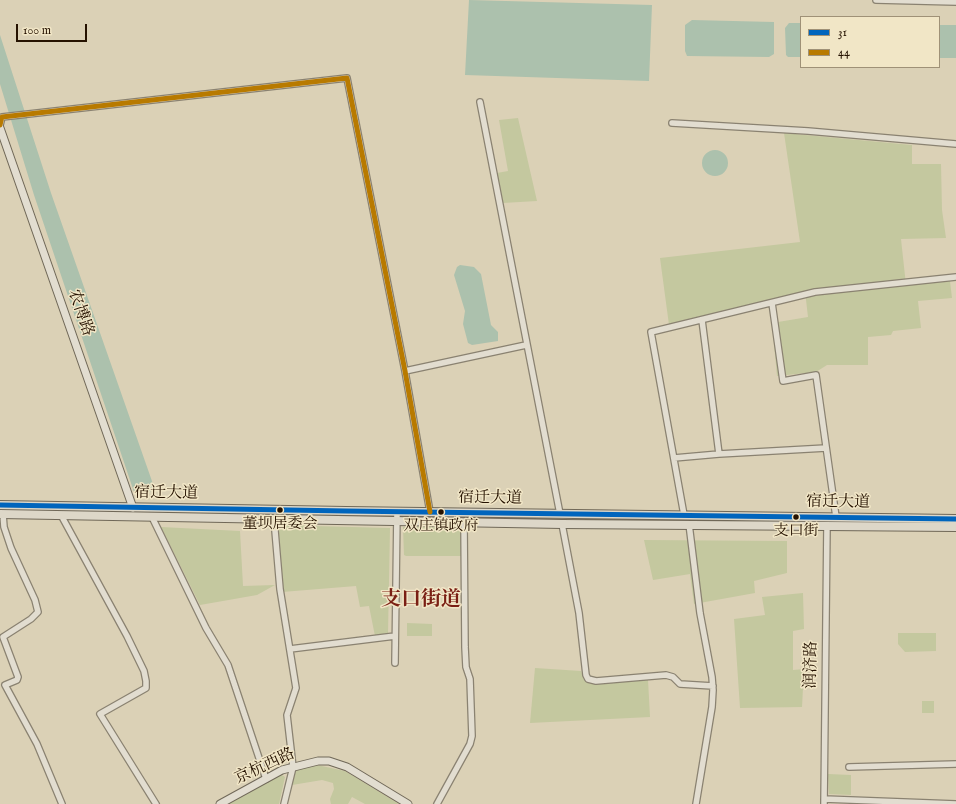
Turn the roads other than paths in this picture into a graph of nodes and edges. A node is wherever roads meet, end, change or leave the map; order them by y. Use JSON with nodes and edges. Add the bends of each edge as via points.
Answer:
{"nodes":[{"id":1,"x":876,"y":0,"type":"edge"},
{"id":2,"x":956,"y":2,"type":"edge"},
{"id":3,"x":480,"y":102,"type":"dead end"},
{"id":4,"x":672,"y":123,"type":"dead end"},
{"id":5,"x":0,"y":125,"type":"edge"},
{"id":6,"x":0,"y":128,"type":"edge"},
{"id":7,"x":956,"y":144,"type":"edge"},
{"id":8,"x":956,"y":278,"type":"edge"},
{"id":9,"x":772,"y":303,"type":"junction"},
{"id":10,"x":702,"y":320,"type":"junction"},
{"id":11,"x":526,"y":346,"type":"junction"},
{"id":12,"x":405,"y":370,"type":"junction"},
{"id":13,"x":826,"y":448,"type":"junction"},
{"id":14,"x":719,"y":454,"type":"junction"},
{"id":15,"x":674,"y":458,"type":"junction"},
{"id":16,"x":0,"y":504,"type":"edge"},
{"id":17,"x":133,"y":508,"type":"junction"},
{"id":18,"x":397,"y":512,"type":"junction"},
{"id":19,"x":430,"y":512,"type":"junction"},
{"id":20,"x":1,"y":514,"type":"edge"},
{"id":21,"x":560,"y":514,"type":"junction"},
{"id":22,"x":684,"y":515,"type":"junction"},
{"id":23,"x":61,"y":516,"type":"junction"},
{"id":24,"x":152,"y":517,"type":"junction"},
{"id":25,"x":836,"y":517,"type":"junction"},
{"id":26,"x":274,"y":519,"type":"junction"},
{"id":27,"x":956,"y":519,"type":"edge"},
{"id":28,"x":397,"y":521,"type":"junction"},
{"id":29,"x":464,"y":522,"type":"junction"},
{"id":30,"x":562,"y":524,"type":"junction"},
{"id":31,"x":689,"y":524,"type":"junction"},
{"id":32,"x":827,"y":525,"type":"junction"},
{"id":33,"x":956,"y":527,"type":"edge"},
{"id":34,"x":395,"y":636,"type":"junction"},
{"id":35,"x":290,"y":649,"type":"junction"},
{"id":36,"x":395,"y":663,"type":"dead end"},
{"id":37,"x":713,"y":686,"type":"junction"},
{"id":38,"x":956,"y":764,"type":"edge"},
{"id":39,"x":293,"y":766,"type":"junction"},
{"id":40,"x":849,"y":767,"type":"dead end"},
{"id":41,"x":266,"y":779,"type":"junction"},
{"id":42,"x":824,"y":801,"type":"edge"},
{"id":43,"x":930,"y":803,"type":"edge"},
{"id":44,"x":62,"y":804,"type":"edge"},
{"id":45,"x":156,"y":804,"type":"edge"},
{"id":46,"x":220,"y":804,"type":"edge"},
{"id":47,"x":284,"y":804,"type":"edge"},
{"id":48,"x":408,"y":804,"type":"edge"},
{"id":49,"x":437,"y":804,"type":"edge"},
{"id":50,"x":696,"y":804,"type":"edge"},
{"id":51,"x":956,"y":804,"type":"edge"}],
"edges":[{"from":1,"to":2,"type":"street"},
{"from":3,"to":11,"type":"street"},
{"from":4,"to":7,"type":"street","via":[[808,131]]},
{"from":5,"to":12,"type":"street","via":[[2,117],[347,78]]},
{"from":6,"to":17,"type":"street","name":"农博路"},
{"from":8,"to":9,"type":"street","via":[[814,292]]},
{"from":9,"to":10,"type":"street"},
{"from":9,"to":13,"type":"street","via":[[783,381],[816,375]]},
{"from":10,"to":14,"type":"street"},
{"from":10,"to":15,"type":"street","via":[[651,332]]},
{"from":11,"to":12,"type":"street"},
{"from":11,"to":21,"type":"street"},
{"from":12,"to":19,"type":"street"},
{"from":13,"to":14,"type":"street"},
{"from":13,"to":25,"type":"street"},
{"from":14,"to":15,"type":"street"},
{"from":15,"to":22,"type":"street"},
{"from":16,"to":17,"type":"main road","name":"宿迁大道"},
{"from":17,"to":18,"type":"main road","name":"宿迁大道"},
{"from":18,"to":19,"type":"main road","name":"宿迁大道"},
{"from":18,"to":28,"type":"street"},
{"from":19,"to":21,"type":"main road","name":"宿迁大道"},
{"from":20,"to":23,"type":"main road","name":"宿迁大道"},
{"from":20,"to":44,"type":"street","via":[[11,548],[38,612],[2,637],[18,677],[18,680],[5,685],[37,744]]},
{"from":21,"to":22,"type":"main road","name":"宿迁大道"},
{"from":22,"to":25,"type":"main road","name":"宿迁大道"},
{"from":23,"to":24,"type":"main road","name":"宿迁大道"},
{"from":23,"to":45,"type":"street","via":[[144,671],[146,688],[100,714]]},
{"from":24,"to":26,"type":"main road","name":"宿迁大道"},
{"from":24,"to":41,"type":"street","via":[[206,628],[228,666]]},
{"from":25,"to":27,"type":"main road","name":"宿迁大道"},
{"from":26,"to":28,"type":"main road","name":"宿迁大道"},
{"from":26,"to":35,"type":"street","via":[[280,589]]},
{"from":28,"to":29,"type":"main road","name":"宿迁大道"},
{"from":28,"to":34,"type":"street"},
{"from":29,"to":30,"type":"main road","name":"宿迁大道"},
{"from":29,"to":49,"type":"street","via":[[465,647],[466,667],[470,679],[472,736]]},
{"from":30,"to":31,"type":"main road","name":"宿迁大道"},
{"from":30,"to":37,"type":"street","via":[[579,613],[588,679],[596,681],[666,675],[673,677],[680,684]]},
{"from":31,"to":32,"type":"main road","name":"宿迁大道"},
{"from":31,"to":37,"type":"street","via":[[700,613]]},
{"from":32,"to":33,"type":"main road","name":"宿迁大道"},
{"from":32,"to":42,"type":"street","name":"润济路"},
{"from":34,"to":35,"type":"street"},
{"from":34,"to":36,"type":"street"},
{"from":35,"to":39,"type":"street","via":[[296,688],[287,716]]},
{"from":37,"to":50,"type":"street","via":[[712,707]]},
{"from":38,"to":40,"type":"street"},
{"from":39,"to":41,"type":"street","name":"京杭西路"},
{"from":39,"to":47,"type":"street"},
{"from":39,"to":48,"type":"street","name":"京杭西路","via":[[329,761],[347,767]]},
{"from":41,"to":46,"type":"street","name":"京杭西路"},
{"from":42,"to":43,"type":"street"},
{"from":43,"to":51,"type":"street"}]}
